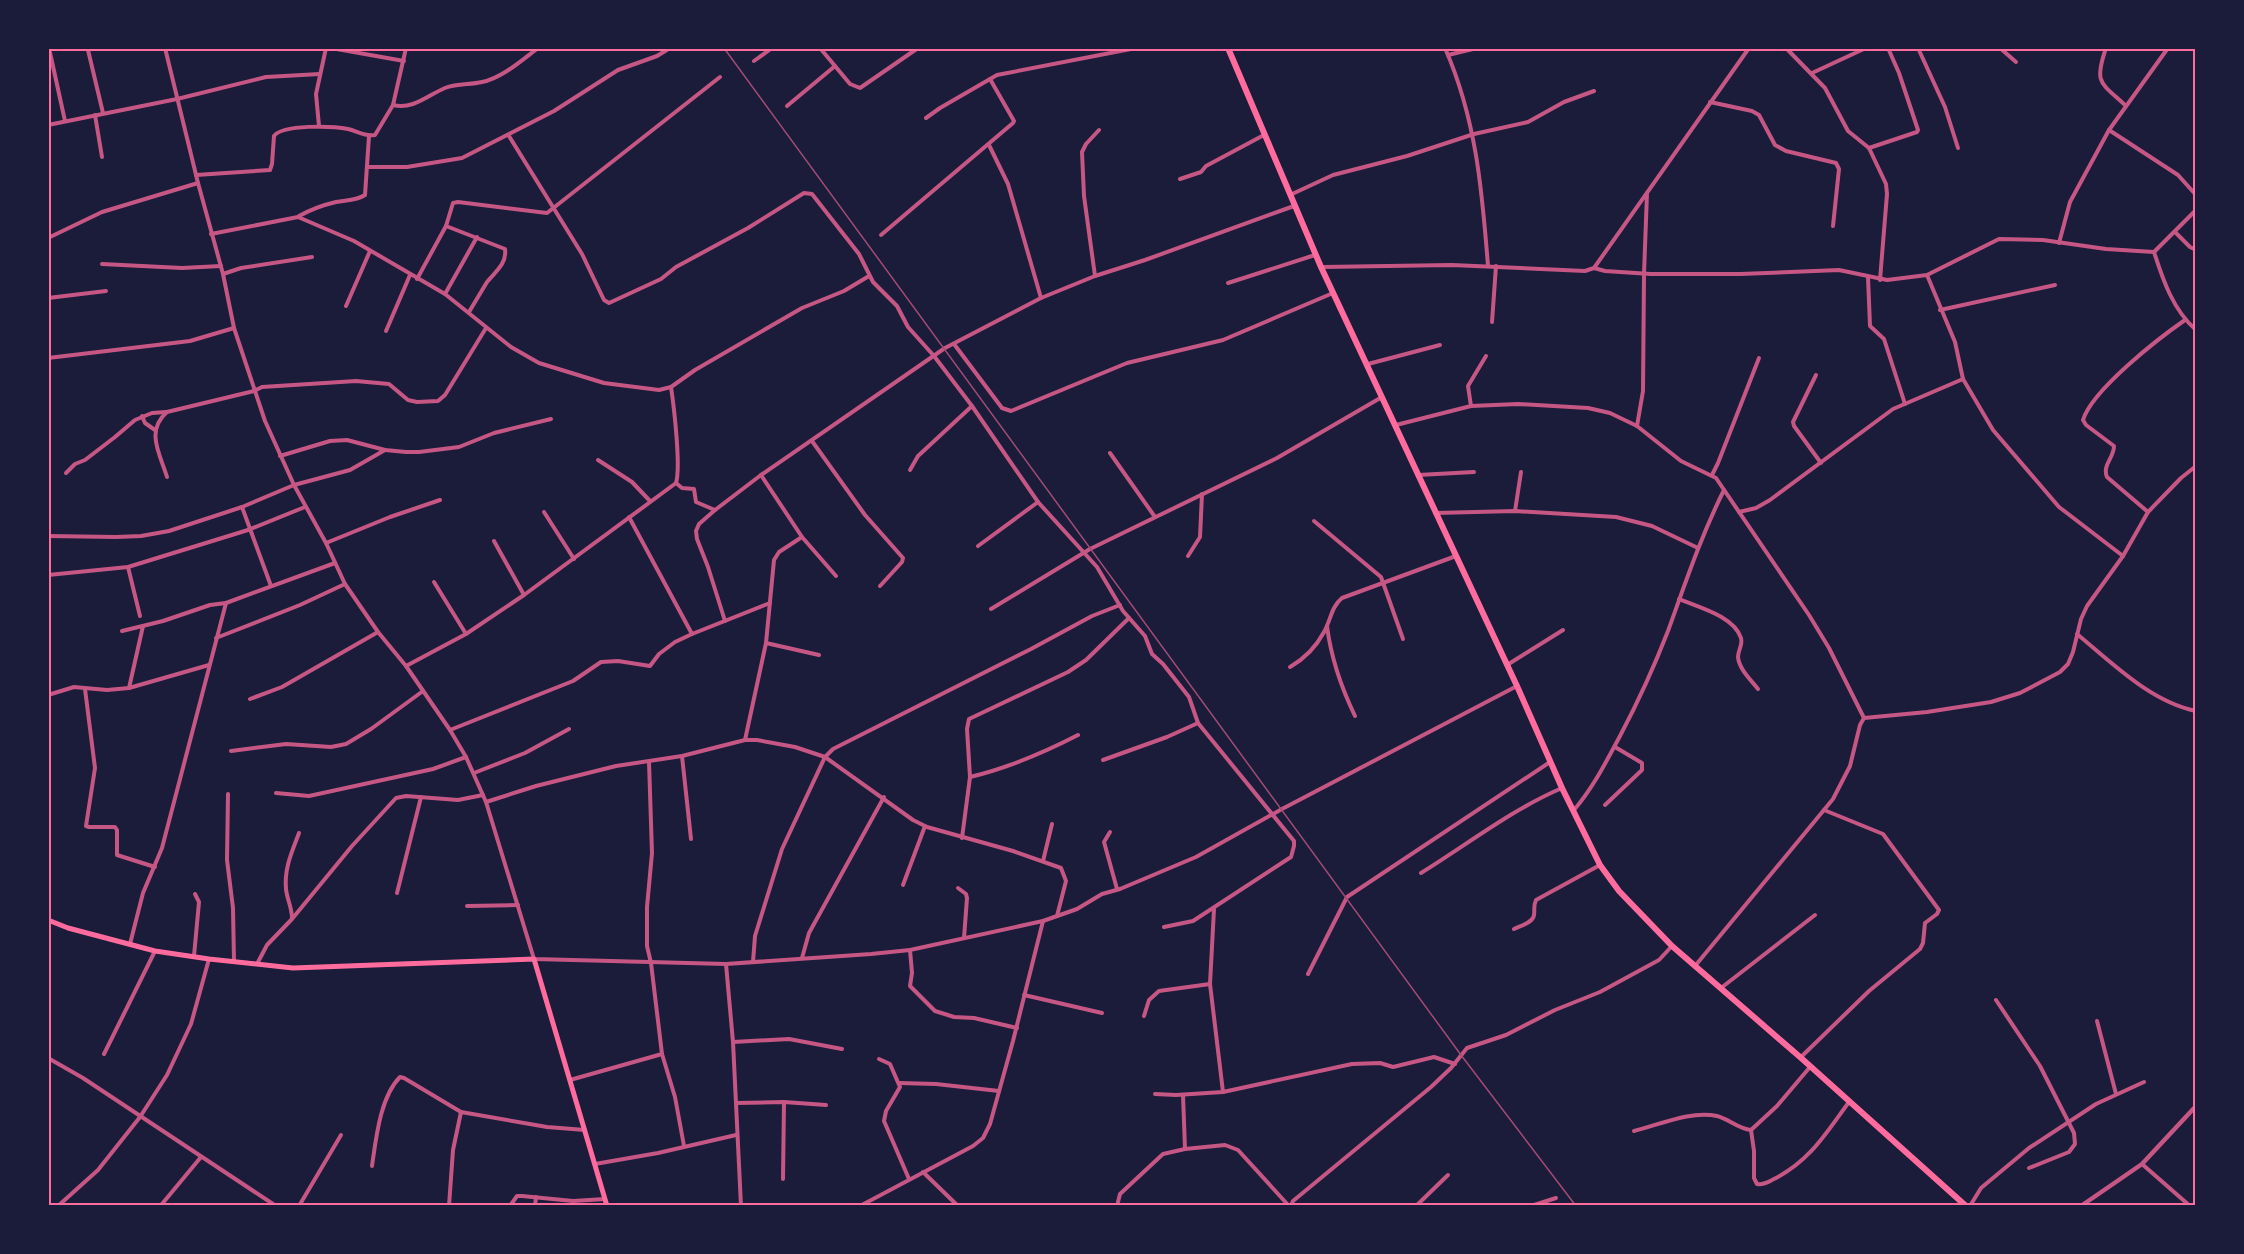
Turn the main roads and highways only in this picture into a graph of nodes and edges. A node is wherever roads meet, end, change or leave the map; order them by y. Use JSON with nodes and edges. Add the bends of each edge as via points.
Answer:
{"nodes":[{"id":1,"x":1228,"y":48,"type":"edge"},
{"id":2,"x":48,"y":920,"type":"edge"},
{"id":3,"x":1964,"y":1205,"type":"edge"},
{"id":4,"x":607,"y":1206,"type":"edge"}],
"edges":[{"from":1,"to":3,"type":"highway","via":[[1321,267],[1600,865],[1619,891],[1694,967]]},
{"from":2,"to":4,"type":"main road","via":[[155,951],[293,968],[534,959]]}]}
